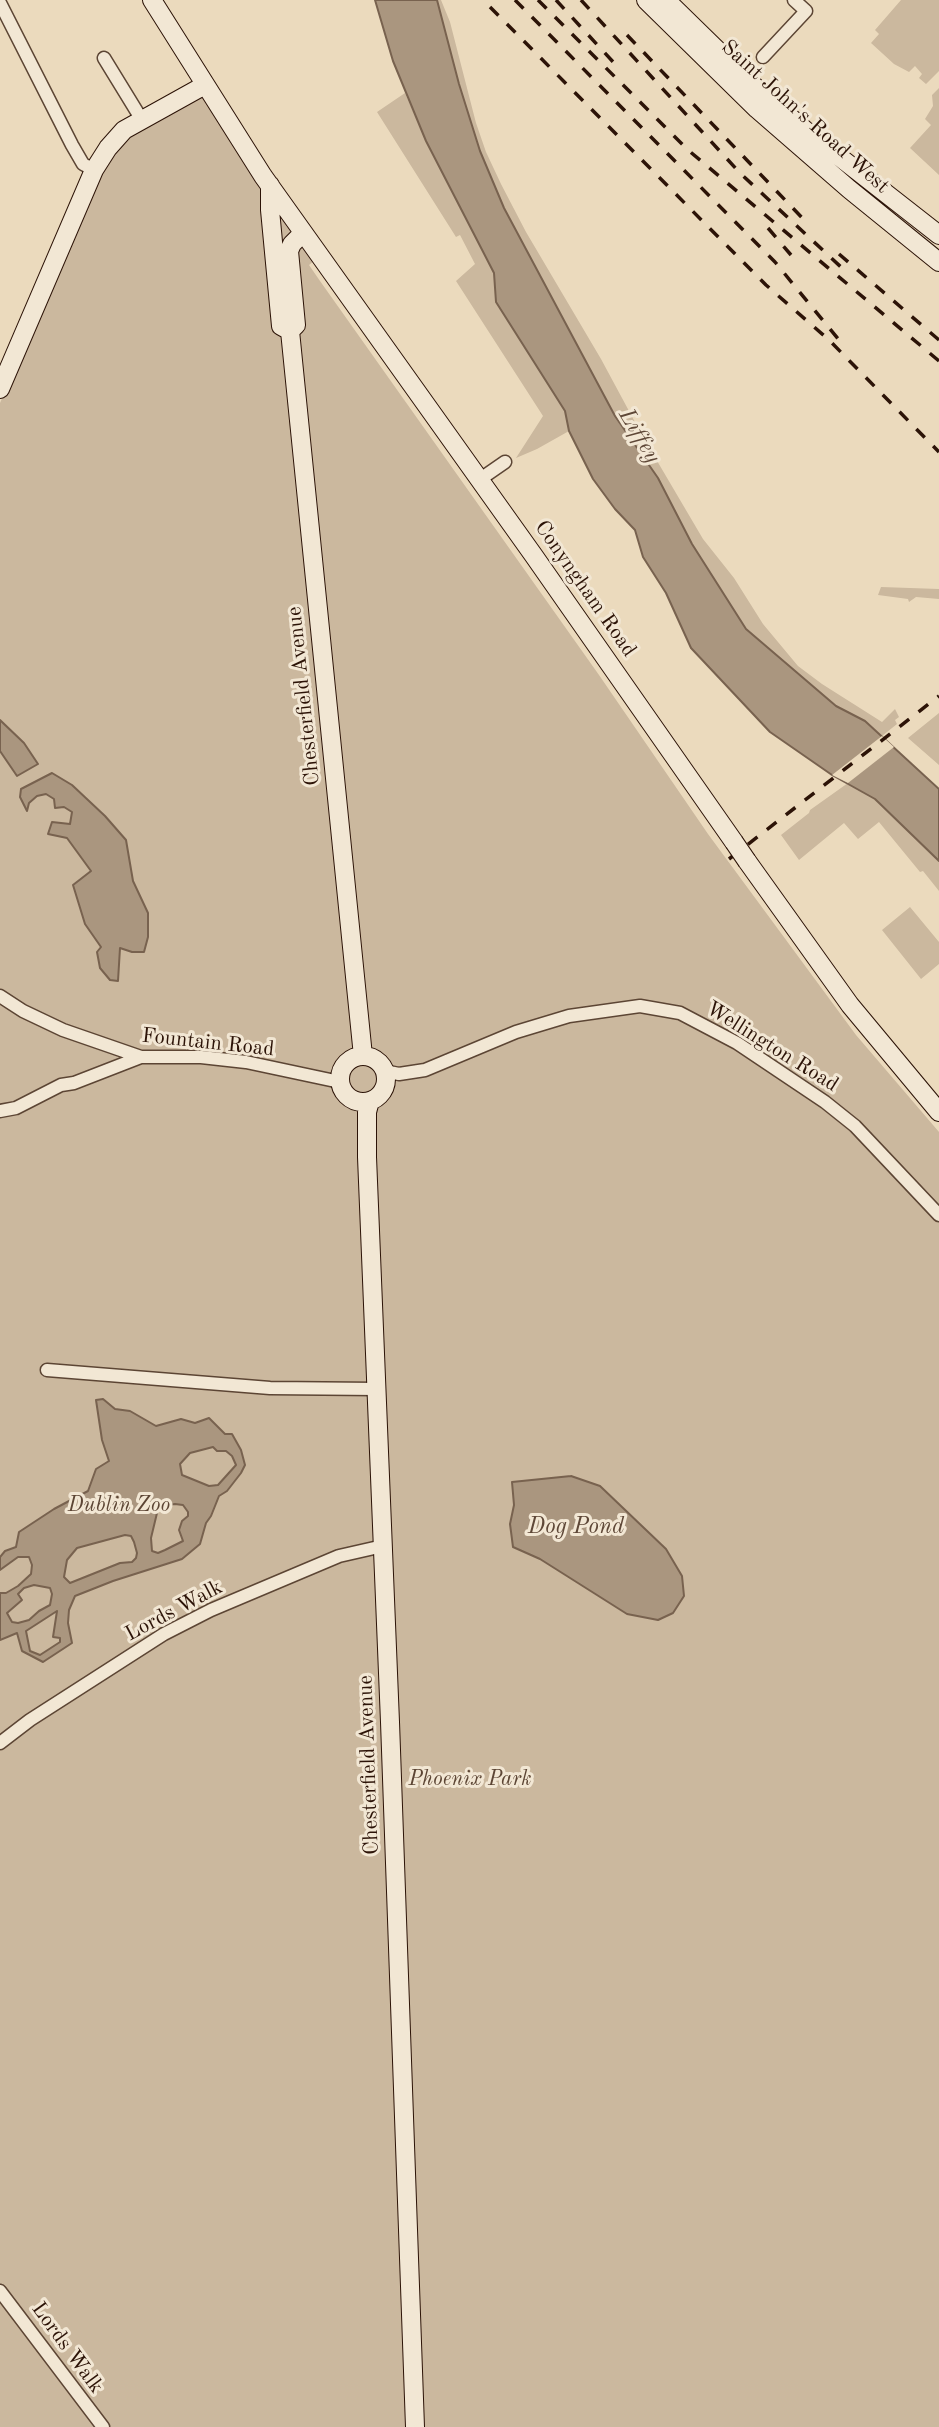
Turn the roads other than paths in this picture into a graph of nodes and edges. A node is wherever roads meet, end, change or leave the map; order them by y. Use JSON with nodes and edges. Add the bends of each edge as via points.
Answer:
{"nodes":[{"id":1,"x":152,"y":0,"type":"edge"},
{"id":2,"x":646,"y":0,"type":"edge"},
{"id":3,"x":666,"y":0,"type":"edge"},
{"id":4,"x":797,"y":1,"type":"edge"},
{"id":5,"x":1,"y":6,"type":"edge"},
{"id":6,"x":104,"y":58,"type":"dead end"},
{"id":7,"x":763,"y":58,"type":"dead end"},
{"id":8,"x":205,"y":85,"type":"junction"},
{"id":9,"x":142,"y":120,"type":"junction"},
{"id":10,"x":93,"y":170,"type":"junction"},
{"id":11,"x":270,"y":185,"type":"junction"},
{"id":12,"x":303,"y":233,"type":"junction"},
{"id":13,"x":939,"y":235,"type":"edge"},
{"id":14,"x":939,"y":262,"type":"edge"},
{"id":15,"x":290,"y":331,"type":"junction"},
{"id":16,"x":0,"y":387,"type":"edge"},
{"id":17,"x":505,"y":462,"type":"dead end"},
{"id":18,"x":479,"y":480,"type":"junction"},
{"id":19,"x":0,"y":996,"type":"edge"},
{"id":20,"x":104,"y":1045,"type":"junction"},
{"id":21,"x":363,"y":1056,"type":"junction"},
{"id":22,"x":141,"y":1057,"type":"junction"},
{"id":23,"x":108,"y":1070,"type":"junction"},
{"id":24,"x":384,"y":1071,"type":"junction"},
{"id":25,"x":340,"y":1082,"type":"junction"},
{"id":26,"x":370,"y":1101,"type":"junction"},
{"id":27,"x":0,"y":1111,"type":"edge"},
{"id":28,"x":939,"y":1112,"type":"edge"},
{"id":29,"x":939,"y":1215,"type":"edge"},
{"id":30,"x":47,"y":1370,"type":"dead end"},
{"id":31,"x":377,"y":1389,"type":"junction"},
{"id":32,"x":383,"y":1546,"type":"junction"},
{"id":33,"x":0,"y":1743,"type":"edge"},
{"id":34,"x":0,"y":2291,"type":"edge"},
{"id":35,"x":103,"y":2427,"type":"edge"},
{"id":36,"x":415,"y":2427,"type":"edge"}],
"edges":[{"from":1,"to":8,"type":"main road","name":"Conyngham Road"},
{"from":2,"to":14,"type":"main road","name":"Saint John's Road West","via":[[767,118]]},
{"from":3,"to":13,"type":"main road","name":"Saint John's Road West","via":[[756,88]]},
{"from":4,"to":7,"type":"street","via":[[806,11]]},
{"from":5,"to":10,"type":"street","via":[[72,145],[83,164]]},
{"from":6,"to":9,"type":"street"},
{"from":8,"to":9,"type":"main road"},
{"from":8,"to":11,"type":"main road","name":"Conyngham Road"},
{"from":9,"to":10,"type":"main road","via":[[120,133]]},
{"from":10,"to":16,"type":"main road"},
{"from":11,"to":12,"type":"main road","name":"Conyngham Road"},
{"from":11,"to":15,"type":"main road","name":"Chesterfield Avenue","via":[[281,326]]},
{"from":12,"to":15,"type":"main road","name":"Chesterfield Avenue","via":[[289,251],[296,325]]},
{"from":12,"to":18,"type":"main road","name":"Conyngham Road"},
{"from":15,"to":21,"type":"main road","name":"Chesterfield Avenue"},
{"from":17,"to":18,"type":"street"},
{"from":18,"to":28,"type":"main road","name":"Conyngham Road","bridge":true,"via":[[850,1005]]},
{"from":19,"to":20,"type":"street","name":"Fountain Road","via":[[63,1030]]},
{"from":20,"to":22,"type":"street","name":"Fountain Road"},
{"from":20,"to":23,"type":"street","via":[[113,1057]]},
{"from":21,"to":24,"type":"main road","via":[[376,1060]]},
{"from":21,"to":25,"type":"main road","via":[[348,1061]]},
{"from":22,"to":23,"type":"street"},
{"from":22,"to":25,"type":"street","name":"Fountain Road","via":[[246,1062]]},
{"from":23,"to":27,"type":"street"},
{"from":24,"to":26,"type":"main road","via":[[382,1093]]},
{"from":24,"to":29,"type":"street","name":"Wellington Road","via":[[425,1070],[516,1032],[569,1016],[640,1006],[680,1013],[737,1043],[825,1101],[855,1126]]},
{"from":25,"to":26,"type":"main road","via":[[350,1098]]},
{"from":26,"to":31,"type":"main road","name":"Chesterfield Avenue","via":[[367,1157]]},
{"from":30,"to":31,"type":"street","via":[[270,1388]]},
{"from":31,"to":32,"type":"main road","name":"Chesterfield Avenue"},
{"from":32,"to":33,"type":"street","name":"Lords Walk","via":[[339,1556],[164,1634]]},
{"from":32,"to":36,"type":"main road","name":"Chesterfield Avenue"},
{"from":34,"to":35,"type":"street","name":"Lords Walk"}]}
